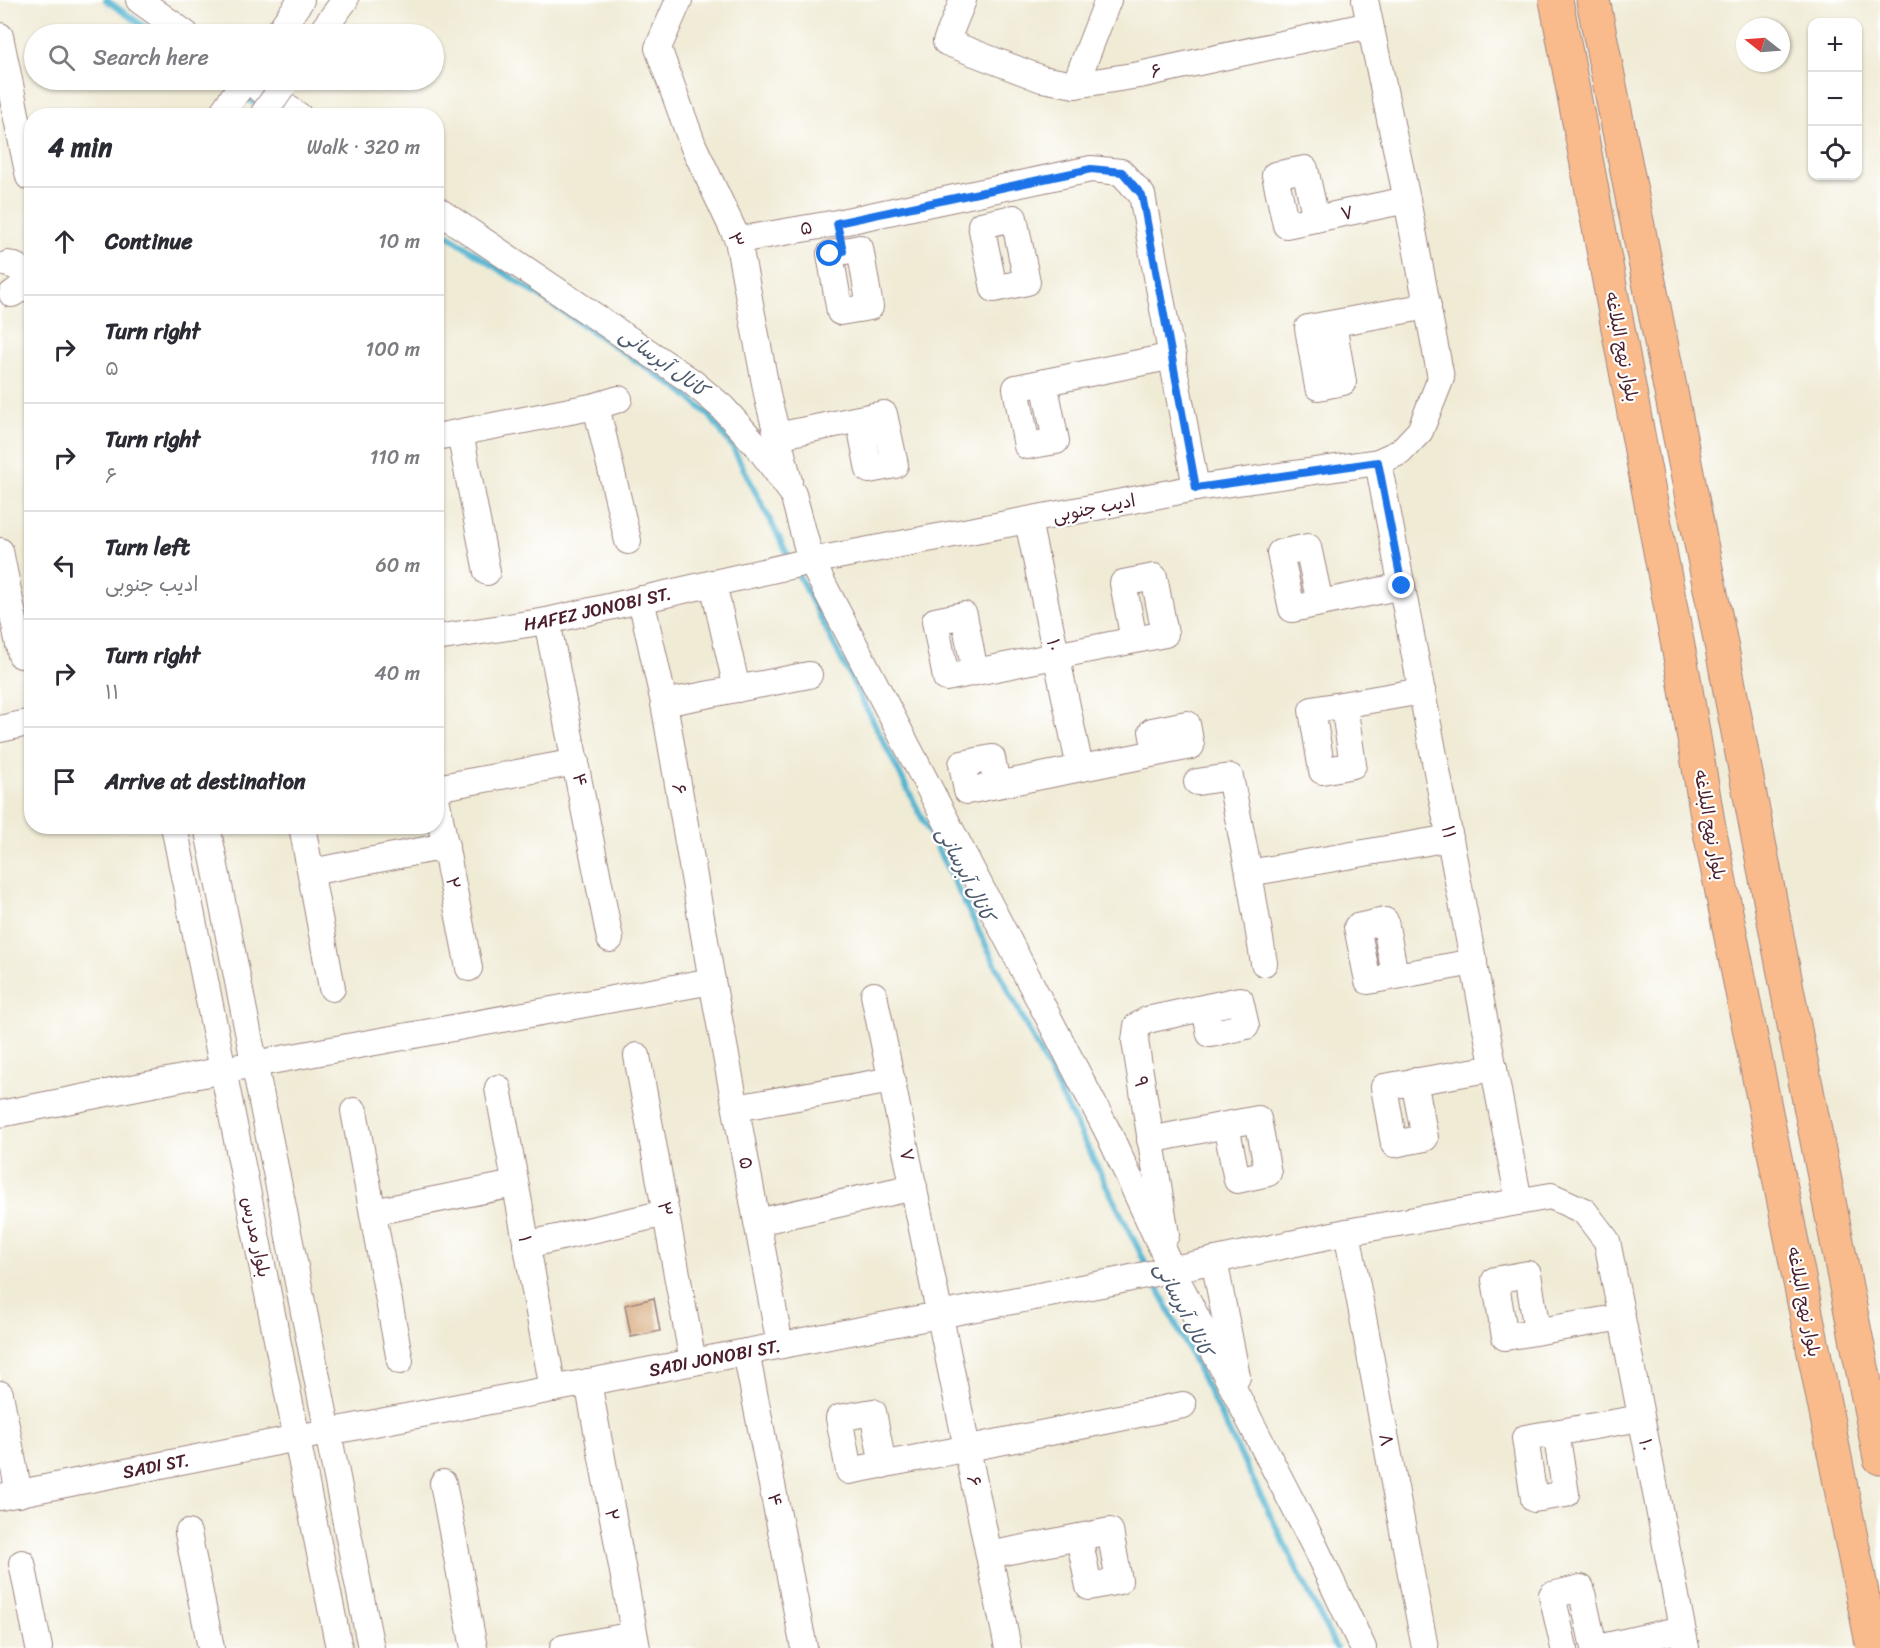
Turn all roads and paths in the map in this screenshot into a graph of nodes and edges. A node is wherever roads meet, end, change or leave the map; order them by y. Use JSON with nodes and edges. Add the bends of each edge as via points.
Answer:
{"nodes":[{"id":1,"x":139,"y":0,"type":"edge"},
{"id":2,"x":301,"y":0,"type":"edge"},
{"id":3,"x":345,"y":0,"type":"edge"},
{"id":4,"x":679,"y":0,"type":"edge"},
{"id":5,"x":963,"y":0,"type":"edge"},
{"id":6,"x":1108,"y":0,"type":"edge"},
{"id":7,"x":1365,"y":0,"type":"edge"},
{"id":8,"x":1556,"y":0,"type":"edge"},
{"id":9,"x":1593,"y":0,"type":"edge"},
{"id":10,"x":172,"y":24,"type":"edge"},
{"id":11,"x":284,"y":24,"type":"edge"},
{"id":12,"x":327,"y":24,"type":"edge"},
{"id":13,"x":1370,"y":25,"type":"junction"},
{"id":14,"x":0,"y":36,"type":"edge"},
{"id":15,"x":1075,"y":84,"type":"junction"},
{"id":16,"x":239,"y":90,"type":"edge"},
{"id":17,"x":261,"y":90,"type":"edge"},
{"id":18,"x":280,"y":90,"type":"edge"},
{"id":19,"x":226,"y":108,"type":"edge"},
{"id":20,"x":268,"y":108,"type":"edge"},
{"id":21,"x":287,"y":108,"type":"edge"},
{"id":22,"x":24,"y":153,"type":"edge"},
{"id":23,"x":991,"y":190,"type":"junction"},
{"id":24,"x":1407,"y":200,"type":"junction"},
{"id":25,"x":444,"y":213,"type":"edge"},
{"id":26,"x":1316,"y":219,"type":"junction"},
{"id":27,"x":997,"y":222,"type":"dead end"},
{"id":28,"x":837,"y":223,"type":"junction"},
{"id":29,"x":738,"y":240,"type":"junction"},
{"id":30,"x":843,"y":251,"type":"dead end"},
{"id":31,"x":13,"y":263,"type":"edge"},
{"id":32,"x":15,"y":294,"type":"edge"},
{"id":33,"x":1428,"y":306,"type":"junction"},
{"id":34,"x":1333,"y":324,"type":"junction"},
{"id":35,"x":1173,"y":356,"type":"junction"},
{"id":36,"x":1044,"y":382,"type":"dead end"},
{"id":37,"x":859,"y":420,"type":"dead end"},
{"id":38,"x":448,"y":435,"type":"edge"},
{"id":39,"x":777,"y":436,"type":"junction"},
{"id":40,"x":1378,"y":462,"type":"junction"},
{"id":41,"x":1196,"y":488,"type":"junction"},
{"id":42,"x":793,"y":494,"type":"junction"},
{"id":43,"x":1028,"y":521,"type":"junction"},
{"id":44,"x":628,"y":541,"type":"dead end"},
{"id":45,"x":0,"y":551,"type":"edge"},
{"id":46,"x":811,"y":561,"type":"junction"},
{"id":47,"x":487,"y":572,"type":"dead end"},
{"id":48,"x":756,"y":574,"type":"joint"},
{"id":49,"x":712,"y":584,"type":"junction"},
{"id":50,"x":1402,"y":586,"type":"junction"},
{"id":51,"x":641,"y":599,"type":"junction"},
{"id":52,"x":1320,"y":603,"type":"dead end"},
{"id":53,"x":547,"y":621,"type":"junction"},
{"id":54,"x":444,"y":637,"type":"edge"},
{"id":55,"x":1134,"y":640,"type":"dead end"},
{"id":56,"x":21,"y":655,"type":"dead end"},
{"id":57,"x":1056,"y":655,"type":"junction"},
{"id":58,"x":975,"y":672,"type":"dead end"},
{"id":59,"x":809,"y":675,"type":"dead end"},
{"id":60,"x":736,"y":689,"type":"junction"},
{"id":61,"x":1422,"y":691,"type":"junction"},
{"id":62,"x":664,"y":702,"type":"junction"},
{"id":63,"x":1344,"y":705,"type":"dead end"},
{"id":64,"x":24,"y":724,"type":"edge"},
{"id":65,"x":0,"y":729,"type":"edge"},
{"id":66,"x":1156,"y":753,"type":"dead end"},
{"id":67,"x":576,"y":762,"type":"junction"},
{"id":68,"x":1080,"y":768,"type":"junction"},
{"id":69,"x":1197,"y":782,"type":"dead end"},
{"id":70,"x":997,"y":785,"type":"dead end"},
{"id":71,"x":444,"y":787,"type":"edge"},
{"id":72,"x":176,"y":834,"type":"edge"},
{"id":73,"x":209,"y":834,"type":"edge"},
{"id":74,"x":303,"y":834,"type":"edge"},
{"id":75,"x":444,"y":834,"type":"edge"},
{"id":76,"x":1450,"y":838,"type":"junction"},
{"id":77,"x":446,"y":846,"type":"junction"},
{"id":78,"x":310,"y":872,"type":"junction"},
{"id":79,"x":1249,"y":873,"type":"junction"},
{"id":80,"x":610,"y":939,"type":"dead end"},
{"id":81,"x":1474,"y":962,"type":"junction"},
{"id":82,"x":1264,"y":963,"type":"dead end"},
{"id":83,"x":469,"y":968,"type":"dead end"},
{"id":84,"x":1395,"y":975,"type":"dead end"},
{"id":85,"x":712,"y":981,"type":"junction"},
{"id":86,"x":332,"y":988,"type":"dead end"},
{"id":87,"x":874,"y":995,"type":"dead end"},
{"id":88,"x":1246,"y":1026,"type":"dead end"},
{"id":89,"x":637,"y":1056,"type":"dead end"},
{"id":90,"x":254,"y":1064,"type":"junction"},
{"id":91,"x":1494,"y":1068,"type":"junction"},
{"id":92,"x":222,"y":1071,"type":"junction"},
{"id":93,"x":892,"y":1080,"type":"junction"},
{"id":94,"x":1414,"y":1081,"type":"dead end"},
{"id":95,"x":498,"y":1088,"type":"dead end"},
{"id":96,"x":736,"y":1108,"type":"junction"},
{"id":97,"x":354,"y":1111,"type":"dead end"},
{"id":98,"x":0,"y":1114,"type":"edge"},
{"id":99,"x":1226,"y":1125,"type":"dead end"},
{"id":100,"x":1150,"y":1140,"type":"junction"},
{"id":101,"x":515,"y":1185,"type":"junction"},
{"id":102,"x":914,"y":1187,"type":"junction"},
{"id":103,"x":1519,"y":1201,"type":"junction"},
{"id":104,"x":373,"y":1212,"type":"junction"},
{"id":105,"x":666,"y":1213,"type":"junction"},
{"id":106,"x":757,"y":1222,"type":"junction"},
{"id":107,"x":1347,"y":1232,"type":"junction"},
{"id":108,"x":1607,"y":1241,"type":"joint"},
{"id":109,"x":526,"y":1245,"type":"junction"},
{"id":110,"x":1214,"y":1260,"type":"junction"},
{"id":111,"x":1171,"y":1268,"type":"junction"},
{"id":112,"x":939,"y":1315,"type":"junction"},
{"id":113,"x":1622,"y":1317,"type":"junction"},
{"id":114,"x":1537,"y":1331,"type":"dead end"},
{"id":115,"x":780,"y":1345,"type":"junction"},
{"id":116,"x":746,"y":1352,"type":"junction"},
{"id":117,"x":400,"y":1361,"type":"dead end"},
{"id":118,"x":693,"y":1362,"type":"junction"},
{"id":119,"x":588,"y":1383,"type":"junction"},
{"id":120,"x":553,"y":1389,"type":"junction"},
{"id":121,"x":0,"y":1394,"type":"edge"},
{"id":122,"x":1184,"y":1405,"type":"dead end"},
{"id":123,"x":1244,"y":1407,"type":"junction"},
{"id":124,"x":1641,"y":1418,"type":"junction"},
{"id":125,"x":1556,"y":1433,"type":"dead end"},
{"id":126,"x":312,"y":1435,"type":"junction"},
{"id":127,"x":967,"y":1449,"type":"junction"},
{"id":128,"x":1880,"y":1458,"type":"edge"},
{"id":129,"x":883,"y":1465,"type":"dead end"},
{"id":130,"x":443,"y":1483,"type":"dead end"},
{"id":131,"x":9,"y":1495,"type":"edge"},
{"id":132,"x":188,"y":1533,"type":"dead end"},
{"id":133,"x":1079,"y":1537,"type":"dead end"},
{"id":134,"x":989,"y":1555,"type":"junction"},
{"id":135,"x":22,"y":1563,"type":"dead end"},
{"id":136,"x":1684,"y":1638,"type":"edge"},
{"id":137,"x":636,"y":1642,"type":"edge"},
{"id":138,"x":39,"y":1648,"type":"edge"},
{"id":139,"x":211,"y":1648,"type":"edge"},
{"id":140,"x":339,"y":1648,"type":"edge"},
{"id":141,"x":371,"y":1648,"type":"edge"},
{"id":142,"x":474,"y":1648,"type":"edge"},
{"id":143,"x":563,"y":1648,"type":"edge"},
{"id":144,"x":804,"y":1648,"type":"edge"},
{"id":145,"x":1008,"y":1648,"type":"edge"},
{"id":146,"x":1363,"y":1648,"type":"edge"},
{"id":147,"x":1425,"y":1648,"type":"edge"},
{"id":148,"x":1564,"y":1648,"type":"edge"},
{"id":149,"x":1596,"y":1648,"type":"edge"},
{"id":150,"x":1874,"y":1648,"type":"edge"}],
"edges":[{"from":1,"to":10,"type":"street"},
{"from":2,"to":11,"type":"street"},
{"from":3,"to":12,"type":"street"},
{"from":4,"to":29,"type":"street","name":"۳","via":[[658,48],[693,145]]},
{"from":5,"to":15,"type":"street","name":"۶","via":[[946,42],[1042,79]]},
{"from":6,"to":15,"type":"street"},
{"from":7,"to":13,"type":"street"},
{"from":8,"to":150,"type":"main road","name":"بلوار نهج البلاغه","via":[[1708,822]]},
{"from":9,"to":128,"type":"main road"},
{"from":13,"to":15,"type":"street","name":"۶","via":[[1139,75]]},
{"from":13,"to":24,"type":"street"},
{"from":14,"to":22,"type":"street"},
{"from":16,"to":19,"type":"street"},
{"from":17,"to":21,"type":"street"},
{"from":18,"to":20,"type":"street","bridge":true},
{"from":23,"to":27,"type":"street"},
{"from":23,"to":28,"type":"street","name":"۵"},
{"from":23,"to":35,"type":"street","name":"۵","via":[[1091,169],[1122,172],[1142,195]]},
{"from":24,"to":26,"type":"street","name":"۷"},
{"from":24,"to":33,"type":"street"},
{"from":25,"to":42,"type":"street","via":[[691,381],[722,406]]},
{"from":26,"to":26,"type":"street","name":"۷","via":[[1305,169],[1275,175],[1286,225]]},
{"from":28,"to":29,"type":"street","name":"۵"},
{"from":28,"to":30,"type":"street"},
{"from":29,"to":39,"type":"street","name":"۳"},
{"from":31,"to":32,"type":"street","via":[[23,272],[24,281]]},
{"from":33,"to":34,"type":"street"},
{"from":33,"to":40,"type":"street","via":[[1441,378],[1420,431],[1400,452]]},
{"from":34,"to":34,"type":"street","via":[[1308,328],[1318,387],[1343,382]]},
{"from":35,"to":36,"type":"street"},
{"from":35,"to":41,"type":"street"},
{"from":37,"to":39,"type":"street"},
{"from":38,"to":44,"type":"street","via":[[607,402]]},
{"from":38,"to":47,"type":"street"},
{"from":39,"to":42,"type":"street","name":"۳"},
{"from":40,"to":41,"type":"street","name":"ادیب جنوبی"},
{"from":40,"to":50,"type":"street","name":"۱۱"},
{"from":41,"to":43,"type":"street","name":"ادیب جنوبی"},
{"from":42,"to":46,"type":"street","name":"۳"},
{"from":43,"to":46,"type":"street","name":"ادیب جنوبی"},
{"from":43,"to":57,"type":"street","name":"۱۰"},
{"from":45,"to":56,"type":"street"},
{"from":46,"to":48,"type":"street","name":"ادیب جنوبی"},
{"from":46,"to":111,"type":"street","name":"۳","via":[[1109,1134]]},
{"from":48,"to":49,"type":"street","name":"HAFEZ JONOBI ST."},
{"from":49,"to":51,"type":"street","name":"HAFEZ JONOBI ST."},
{"from":49,"to":60,"type":"street"},
{"from":50,"to":52,"type":"street"},
{"from":50,"to":61,"type":"street","name":"۱۱"},
{"from":51,"to":53,"type":"street","name":"HAFEZ JONOBI ST."},
{"from":51,"to":62,"type":"street","name":"۶"},
{"from":53,"to":54,"type":"street","name":"HAFEZ JONOBI ST."},
{"from":53,"to":67,"type":"street","name":"۴"},
{"from":55,"to":57,"type":"street"},
{"from":57,"to":58,"type":"street"},
{"from":57,"to":68,"type":"street","name":"۱۰"},
{"from":59,"to":60,"type":"street"},
{"from":60,"to":62,"type":"street"},
{"from":61,"to":63,"type":"street"},
{"from":61,"to":76,"type":"street","name":"۱۱"},
{"from":62,"to":85,"type":"street","name":"۶"},
{"from":64,"to":65,"type":"street"},
{"from":66,"to":68,"type":"street"},
{"from":67,"to":71,"type":"street"},
{"from":67,"to":80,"type":"street","name":"۴"},
{"from":68,"to":70,"type":"street"},
{"from":69,"to":79,"type":"street","via":[[1230,777]]},
{"from":72,"to":92,"type":"street","name":"بلوار مدرس"},
{"from":73,"to":90,"type":"street","name":"بلوار مدرس"},
{"from":74,"to":78,"type":"street"},
{"from":75,"to":77,"type":"street","name":"۲"},
{"from":76,"to":79,"type":"street"},
{"from":76,"to":81,"type":"street","name":"۱۱"},
{"from":77,"to":78,"type":"street"},
{"from":77,"to":83,"type":"street","name":"۲"},
{"from":78,"to":86,"type":"street"},
{"from":79,"to":82,"type":"street"},
{"from":81,"to":84,"type":"street"},
{"from":81,"to":91,"type":"street","name":"۱۱"},
{"from":85,"to":90,"type":"street"},
{"from":85,"to":96,"type":"street","name":"۵"},
{"from":87,"to":93,"type":"street","name":"۷"},
{"from":88,"to":100,"type":"street","name":"۹","via":[[1240,1000],[1147,1020],[1137,1026],[1135,1041]]},
{"from":89,"to":105,"type":"street","name":"۳"},
{"from":90,"to":92,"type":"street"},
{"from":90,"to":126,"type":"street","name":"بلوار مدرس"},
{"from":91,"to":94,"type":"street"},
{"from":91,"to":103,"type":"street","name":"۱۱"},
{"from":92,"to":98,"type":"street"},
{"from":92,"to":126,"type":"street","name":"بلوار مدرس"},
{"from":93,"to":96,"type":"street"},
{"from":93,"to":102,"type":"street","name":"۷"},
{"from":95,"to":101,"type":"street","name":"۱"},
{"from":96,"to":106,"type":"street","name":"۵"},
{"from":97,"to":104,"type":"street"},
{"from":99,"to":100,"type":"street"},
{"from":100,"to":111,"type":"street","name":"۹"},
{"from":101,"to":104,"type":"street"},
{"from":101,"to":109,"type":"street","name":"۱"},
{"from":102,"to":106,"type":"street"},
{"from":102,"to":112,"type":"street","name":"۷"},
{"from":103,"to":107,"type":"street","name":"SADI JONOBI ST."},
{"from":103,"to":108,"type":"street","name":"SADI JONOBI ST.","via":[[1551,1196],[1584,1211]]},
{"from":104,"to":117,"type":"street"},
{"from":105,"to":109,"type":"street"},
{"from":105,"to":118,"type":"street","name":"۳"},
{"from":106,"to":115,"type":"street","name":"۵"},
{"from":107,"to":110,"type":"street","name":"SADI JONOBI ST."},
{"from":107,"to":147,"type":"street","name":"۸"},
{"from":108,"to":113,"type":"street","name":"۱۰"},
{"from":109,"to":120,"type":"street","name":"۱"},
{"from":110,"to":111,"type":"street","name":"SADI JONOBI ST."},
{"from":110,"to":123,"type":"street"},
{"from":111,"to":112,"type":"street","name":"SADI JONOBI ST."},
{"from":111,"to":123,"type":"street","name":"۳"},
{"from":112,"to":115,"type":"street","name":"SADI JONOBI ST."},
{"from":112,"to":127,"type":"street","name":"۶"},
{"from":113,"to":114,"type":"street"},
{"from":113,"to":124,"type":"street","name":"۱۰"},
{"from":115,"to":116,"type":"street","name":"SADI JONOBI ST."},
{"from":116,"to":118,"type":"street","name":"SADI JONOBI ST."},
{"from":116,"to":144,"type":"street","name":"۴"},
{"from":118,"to":119,"type":"street","name":"SADI JONOBI ST."},
{"from":119,"to":120,"type":"street","name":"SADI JONOBI ST."},
{"from":119,"to":137,"type":"street","name":"۲"},
{"from":120,"to":126,"type":"street","name":"SADI JONOBI ST."},
{"from":121,"to":131,"type":"street"},
{"from":122,"to":127,"type":"street"},
{"from":123,"to":146,"type":"street"},
{"from":124,"to":125,"type":"street"},
{"from":124,"to":136,"type":"street","name":"۱۰"},
{"from":126,"to":131,"type":"street","name":"SADI ST."},
{"from":126,"to":140,"type":"street","name":"بلوار مدرس"},
{"from":126,"to":141,"type":"street","name":"بلوار مدرس"},
{"from":127,"to":129,"type":"street"},
{"from":127,"to":134,"type":"street","name":"۶"},
{"from":130,"to":142,"type":"street"},
{"from":132,"to":139,"type":"street"},
{"from":133,"to":134,"type":"street"},
{"from":134,"to":145,"type":"street","name":"۶"},
{"from":135,"to":138,"type":"street"},
{"from":136,"to":149,"type":"street"},
{"from":137,"to":143,"type":"street"},
{"from":148,"to":149,"type":"street","via":[[1552,1594],[1581,1588]]}]}
